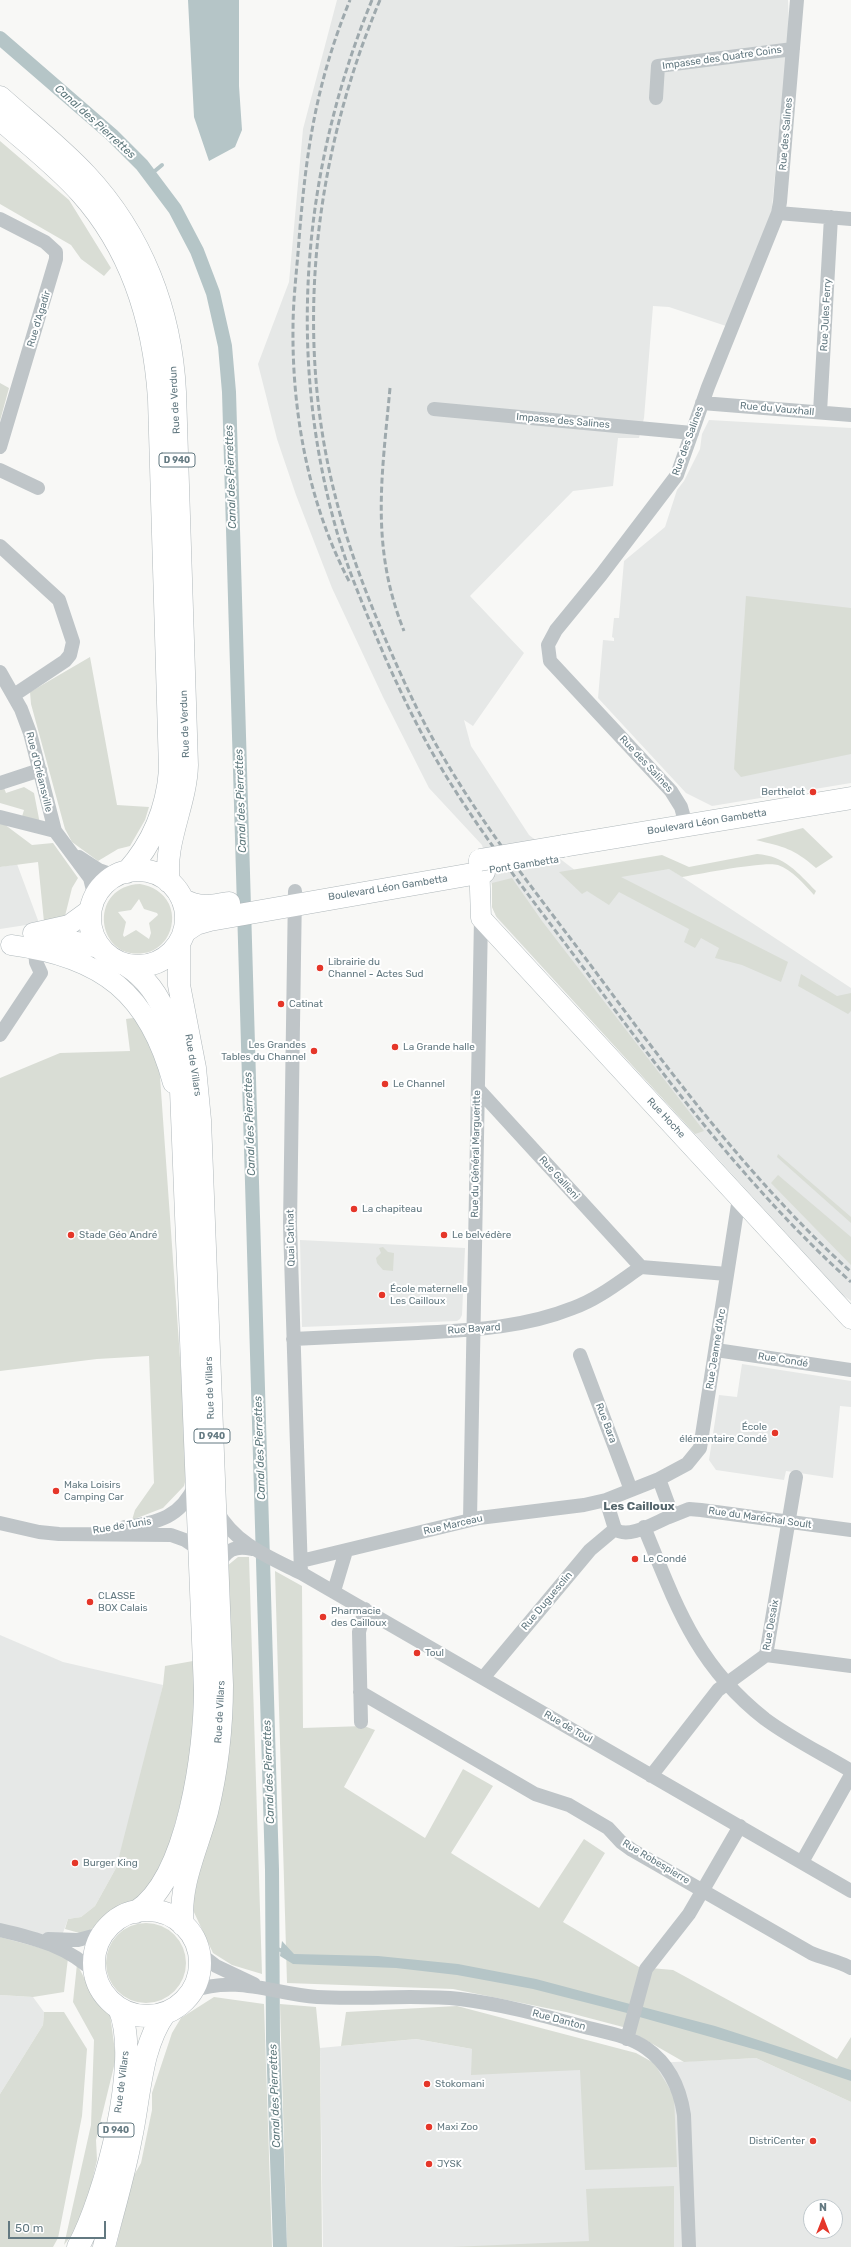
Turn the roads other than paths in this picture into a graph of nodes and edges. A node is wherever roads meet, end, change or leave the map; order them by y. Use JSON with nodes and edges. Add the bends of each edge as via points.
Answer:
{"nodes":[{"id":1,"x":797,"y":0,"type":"edge"},
{"id":2,"x":792,"y":49,"type":"junction"},
{"id":3,"x":0,"y":97,"type":"edge"},
{"id":4,"x":656,"y":98,"type":"dead end"},
{"id":5,"x":0,"y":119,"type":"edge"},
{"id":6,"x":778,"y":213,"type":"junction"},
{"id":7,"x":831,"y":217,"type":"junction"},
{"id":8,"x":851,"y":218,"type":"edge"},
{"id":9,"x":0,"y":219,"type":"edge"},
{"id":10,"x":702,"y":403,"type":"junction"},
{"id":11,"x":434,"y":409,"type":"dead end"},
{"id":12,"x":820,"y":412,"type":"junction"},
{"id":13,"x":851,"y":415,"type":"edge"},
{"id":14,"x":692,"y":433,"type":"junction"},
{"id":15,"x":0,"y":447,"type":"edge"},
{"id":16,"x":0,"y":470,"type":"edge"},
{"id":17,"x":38,"y":488,"type":"dead end"},
{"id":18,"x":0,"y":546,"type":"edge"},
{"id":19,"x":0,"y":672,"type":"edge"},
{"id":20,"x":14,"y":695,"type":"junction"},
{"id":21,"x":40,"y":770,"type":"junction"},
{"id":22,"x":0,"y":783,"type":"edge"},
{"id":23,"x":851,"y":798,"type":"edge"},
{"id":24,"x":851,"y":808,"type":"edge"},
{"id":25,"x":0,"y":817,"type":"edge"},
{"id":26,"x":686,"y":825,"type":"junction"},
{"id":27,"x":55,"y":831,"type":"junction"},
{"id":28,"x":67,"y":849,"type":"junction"},
{"id":29,"x":565,"y":852,"type":"junction"},
{"id":30,"x":481,"y":866,"type":"junction"},
{"id":31,"x":122,"y":874,"type":"junction"},
{"id":32,"x":169,"y":882,"type":"junction"},
{"id":33,"x":285,"y":899,"type":"junction"},
{"id":34,"x":182,"y":900,"type":"junction"},
{"id":35,"x":93,"y":904,"type":"junction"},
{"id":36,"x":221,"y":911,"type":"junction"},
{"id":37,"x":481,"y":918,"type":"junction"},
{"id":38,"x":182,"y":938,"type":"junction"},
{"id":39,"x":4,"y":944,"type":"edge"},
{"id":40,"x":35,"y":949,"type":"junction"},
{"id":41,"x":101,"y":949,"type":"junction"},
{"id":42,"x":126,"y":965,"type":"junction"},
{"id":43,"x":0,"y":1034,"type":"edge"},
{"id":44,"x":478,"y":1089,"type":"junction"},
{"id":45,"x":184,"y":1126,"type":"junction"},
{"id":46,"x":739,"y":1198,"type":"junction"},
{"id":47,"x":641,"y":1267,"type":"junction"},
{"id":48,"x":727,"y":1274,"type":"junction"},
{"id":49,"x":851,"y":1319,"type":"edge"},
{"id":50,"x":473,"y":1330,"type":"junction"},
{"id":51,"x":293,"y":1339,"type":"junction"},
{"id":52,"x":716,"y":1350,"type":"junction"},
{"id":53,"x":580,"y":1355,"type":"dead end"},
{"id":54,"x":851,"y":1370,"type":"edge"},
{"id":55,"x":796,"y":1477,"type":"dead end"},
{"id":56,"x":659,"y":1479,"type":"junction"},
{"id":57,"x":197,"y":1480,"type":"junction"},
{"id":58,"x":632,"y":1490,"type":"junction"},
{"id":59,"x":606,"y":1500,"type":"junction"},
{"id":60,"x":220,"y":1516,"type":"junction"},
{"id":61,"x":669,"y":1517,"type":"junction"},
{"id":62,"x":470,"y":1520,"type":"junction"},
{"id":63,"x":788,"y":1522,"type":"junction"},
{"id":64,"x":0,"y":1523,"type":"edge"},
{"id":65,"x":644,"y":1527,"type":"junction"},
{"id":66,"x":615,"y":1529,"type":"junction"},
{"id":67,"x":851,"y":1530,"type":"edge"},
{"id":68,"x":75,"y":1534,"type":"junction"},
{"id":69,"x":252,"y":1549,"type":"junction"},
{"id":70,"x":200,"y":1550,"type":"junction"},
{"id":71,"x":346,"y":1551,"type":"junction"},
{"id":72,"x":301,"y":1567,"type":"junction"},
{"id":73,"x":218,"y":1570,"type":"junction"},
{"id":74,"x":334,"y":1591,"type":"junction"},
{"id":75,"x":365,"y":1610,"type":"junction"},
{"id":76,"x":766,"y":1655,"type":"junction"},
{"id":77,"x":851,"y":1666,"type":"edge"},
{"id":78,"x":483,"y":1678,"type":"junction"},
{"id":79,"x":726,"y":1683,"type":"junction"},
{"id":80,"x":360,"y":1692,"type":"junction"},
{"id":81,"x":361,"y":1722,"type":"dead end"},
{"id":82,"x":851,"y":1771,"type":"edge"},
{"id":83,"x":851,"y":1775,"type":"edge"},
{"id":84,"x":651,"y":1776,"type":"junction"},
{"id":85,"x":740,"y":1826,"type":"junction"},
{"id":86,"x":802,"y":1862,"type":"junction"},
{"id":87,"x":703,"y":1890,"type":"junction"},
{"id":88,"x":851,"y":1891,"type":"edge"},
{"id":89,"x":136,"y":1912,"type":"junction"},
{"id":90,"x":183,"y":1925,"type":"junction"},
{"id":91,"x":0,"y":1930,"type":"edge"},
{"id":92,"x":104,"y":1933,"type":"junction"},
{"id":93,"x":32,"y":1938,"type":"junction"},
{"id":94,"x":199,"y":1953,"type":"junction"},
{"id":95,"x":851,"y":1968,"type":"edge"},
{"id":96,"x":96,"y":1974,"type":"junction"},
{"id":97,"x":259,"y":1986,"type":"junction"},
{"id":98,"x":192,"y":1991,"type":"junction"},
{"id":99,"x":119,"y":2008,"type":"junction"},
{"id":100,"x":165,"y":2013,"type":"junction"},
{"id":101,"x":627,"y":2039,"type":"junction"},
{"id":102,"x":78,"y":2247,"type":"edge"},
{"id":103,"x":104,"y":2247,"type":"edge"},
{"id":104,"x":689,"y":2247,"type":"edge"}],
"edges":[{"from":1,"to":2,"type":"street","name":"Rue des Salines"},
{"from":2,"to":4,"type":"street","name":"Impasse des Quatre Coins","via":[[658,66]]},
{"from":2,"to":6,"type":"street","name":"Rue des Salines"},
{"from":3,"to":32,"type":"main road","name":"Rue de Verdun","number":"D 940","via":[[76,164],[114,210],[144,261],[168,332],[175,392],[186,765],[184,792],[169,859]]},
{"from":5,"to":31,"type":"main road","name":"Rue de Verdun","number":"D 940","via":[[60,172],[98,214],[136,280],[153,339],[159,399],[170,770],[166,800],[159,823],[143,851]]},
{"from":6,"to":7,"type":"street"},
{"from":6,"to":10,"type":"street","name":"Rue des Salines"},
{"from":7,"to":8,"type":"street"},
{"from":7,"to":12,"type":"street","name":"Rue Jules Ferry"},
{"from":9,"to":15,"type":"street","name":"Rue d'Agadir","via":[[45,242],[56,252],[56,259]]},
{"from":10,"to":12,"type":"street","name":"Rue du Vauxhall"},
{"from":10,"to":14,"type":"street","name":"Rue des Salines"},
{"from":11,"to":14,"type":"street","name":"Impasse des Salines"},
{"from":12,"to":13,"type":"street","name":"Rue du Vauxhall"},
{"from":14,"to":26,"type":"street","name":"Rue des Salines","via":[[673,482],[556,630],[549,640],[547,652],[550,661],[558,670],[672,791],[681,807]]},
{"from":16,"to":17,"type":"street"},
{"from":18,"to":20,"type":"street","via":[[59,600],[73,642],[66,661]]},
{"from":19,"to":20,"type":"street","name":"Rue d'Orléansville"},
{"from":20,"to":21,"type":"street","name":"Rue d'Orléansville","via":[[30,732]]},
{"from":21,"to":22,"type":"street"},
{"from":21,"to":27,"type":"street","name":"Rue d'Orléansville"},
{"from":23,"to":26,"type":"main road","name":"Boulevard Léon Gambetta"},
{"from":24,"to":29,"type":"main road","name":"Boulevard Léon Gambetta"},
{"from":25,"to":27,"type":"street"},
{"from":26,"to":29,"type":"main road","name":"Boulevard Léon Gambetta"},
{"from":27,"to":28,"type":"street","name":"Rue d'Orléansville"},
{"from":28,"to":31,"type":"street","name":"Rue d'Orléansville","via":[[99,870]]},
{"from":28,"to":35,"type":"street","name":"Rue d'Orléansville","via":[[90,878]]},
{"from":29,"to":30,"type":"main road","name":"Pont Gambetta","bridge":true},
{"from":30,"to":33,"type":"main road","name":"Boulevard Léon Gambetta"},
{"from":30,"to":37,"type":"street","name":"Rue du Général Margueritte"},
{"from":31,"to":32,"type":"main road","via":[[149,872]]},
{"from":31,"to":35,"type":"main road","via":[[104,885]]},
{"from":32,"to":34,"type":"main road"},
{"from":33,"to":36,"type":"main road","name":"Boulevard Léon Gambetta"},
{"from":33,"to":51,"type":"street","name":"Quai Catinat"},
{"from":34,"to":36,"type":"main road"},
{"from":34,"to":38,"type":"main road","via":[[186,917]]},
{"from":35,"to":39,"type":"street","via":[[69,925]]},
{"from":35,"to":41,"type":"main road","via":[[91,930]]},
{"from":36,"to":38,"type":"main road","via":[[200,922]]},
{"from":37,"to":44,"type":"street","name":"Rue du Général Margueritte"},
{"from":37,"to":46,"type":"street","name":"Rue Hoche"},
{"from":38,"to":42,"type":"main road","via":[[171,954],[157,963],[142,967]]},
{"from":38,"to":60,"type":"main road","name":"Rue de Villars","number":"D 940","via":[[178,985],[195,1068],[199,1109]]},
{"from":39,"to":40,"type":"street"},
{"from":39,"to":41,"type":"street","via":[[73,942]]},
{"from":40,"to":43,"type":"street","via":[[36,962],[41,973]]},
{"from":40,"to":45,"type":"street","via":[[80,962],[98,971],[139,1006],[162,1048]]},
{"from":41,"to":42,"type":"main road","via":[[112,959]]},
{"from":42,"to":45,"type":"main road","name":"Rue de Villars","number":"D 940","via":[[150,984],[167,1016],[178,1069]]},
{"from":44,"to":47,"type":"street","name":"Rue Gallieni"},
{"from":44,"to":50,"type":"street","name":"Rue du Général Margueritte"},
{"from":45,"to":57,"type":"main road","name":"Rue de Villars","number":"D 940"},
{"from":46,"to":48,"type":"street","name":"Rue Jeanne d'Arc"},
{"from":46,"to":49,"type":"street","name":"Rue Hoche"},
{"from":47,"to":48,"type":"street"},
{"from":47,"to":50,"type":"street","name":"Rue Bayard","via":[[602,1294],[574,1308],[518,1325]]},
{"from":48,"to":52,"type":"street","name":"Rue Jeanne d'Arc"},
{"from":50,"to":51,"type":"street","name":"Rue Bayard"},
{"from":50,"to":62,"type":"street","name":"Rue du Général Margueritte"},
{"from":51,"to":72,"type":"street","name":"Quai Catinat"},
{"from":52,"to":54,"type":"street","name":"Rue Condé"},
{"from":52,"to":56,"type":"street","name":"Rue Jeanne d'Arc","via":[[700,1448],[687,1464]]},
{"from":53,"to":58,"type":"street","name":"Rue Bara"},
{"from":55,"to":63,"type":"street","name":"Rue Desaix"},
{"from":56,"to":58,"type":"street","name":"Rue Jeanne d'Arc"},
{"from":56,"to":61,"type":"street","via":[[670,1509]]},
{"from":57,"to":68,"type":"street","name":"Rue de Tunis","via":[[185,1504],[163,1519]]},
{"from":57,"to":70,"type":"main road","name":"Rue de Villars","number":"D 940"},
{"from":58,"to":59,"type":"street","name":"Rue Marceau"},
{"from":59,"to":62,"type":"street","name":"Rue Marceau"},
{"from":59,"to":66,"type":"street"},
{"from":60,"to":69,"type":"street"},
{"from":60,"to":73,"type":"main road","name":"Rue de Villars","number":"D 940"},
{"from":61,"to":63,"type":"street","name":"Rue du Maréchal Soult","via":[[689,1509]]},
{"from":61,"to":65,"type":"street","name":"Rue du Maréchal Soult"},
{"from":62,"to":71,"type":"street","name":"Rue Marceau"},
{"from":63,"to":67,"type":"street","name":"Rue du Maréchal Soult"},
{"from":63,"to":76,"type":"street","name":"Rue Desaix"},
{"from":64,"to":68,"type":"street","name":"Rue de Tunis","via":[[39,1532]]},
{"from":65,"to":66,"type":"street","name":"Rue du Maréchal Soult","via":[[624,1533]]},
{"from":65,"to":79,"type":"street","via":[[687,1629]]},
{"from":66,"to":78,"type":"street","name":"Rue Duguesclin","via":[[590,1550]]},
{"from":68,"to":70,"type":"street","name":"Rue de Tunis","via":[[171,1535]]},
{"from":69,"to":72,"type":"street","name":"Rue de Toul","via":[[284,1565]]},
{"from":69,"to":73,"type":"street","via":[[234,1547],[224,1556]]},
{"from":70,"to":89,"type":"main road","name":"Rue de Villars","number":"D 940","via":[[205,1700],[199,1765],[188,1817],[174,1859],[156,1892],[145,1906]]},
{"from":71,"to":72,"type":"street","name":"Rue Marceau"},
{"from":71,"to":74,"type":"street"},
{"from":72,"to":74,"type":"street","name":"Rue de Toul"},
{"from":73,"to":90,"type":"main road","name":"Rue de Villars","number":"D 940","via":[[222,1685],[220,1734],[207,1812],[183,1892]]},
{"from":74,"to":75,"type":"street","name":"Rue de Toul"},
{"from":75,"to":78,"type":"street","name":"Rue de Toul"},
{"from":75,"to":80,"type":"street","via":[[359,1632]]},
{"from":76,"to":77,"type":"street"},
{"from":76,"to":79,"type":"street","name":"Rue Desaix"},
{"from":78,"to":84,"type":"street","name":"Rue de Toul"},
{"from":79,"to":82,"type":"street","via":[[766,1719]]},
{"from":79,"to":84,"type":"street","name":"Rue Desaix","via":[[711,1698]]},
{"from":80,"to":81,"type":"street"},
{"from":80,"to":87,"type":"street","name":"Rue Robespierre","via":[[535,1794],[576,1809],[608,1828],[632,1850]]},
{"from":83,"to":86,"type":"street"},
{"from":84,"to":85,"type":"street","name":"Rue de Toul"},
{"from":85,"to":86,"type":"street","name":"Rue de Toul"},
{"from":85,"to":87,"type":"street"},
{"from":86,"to":88,"type":"street","name":"Rue de Toul"},
{"from":87,"to":95,"type":"street","name":"Rue Robespierre","via":[[812,1953]]},
{"from":87,"to":101,"type":"street","via":[[681,1926],[646,1969]]},
{"from":89,"to":90,"type":"main road","via":[[159,1912]]},
{"from":89,"to":92,"type":"main road","via":[[117,1921]]},
{"from":90,"to":94,"type":"main road","via":[[192,1936]]},
{"from":91,"to":93,"type":"street"},
{"from":92,"to":93,"type":"street","via":[[78,1940]]},
{"from":92,"to":96,"type":"main road","via":[[96,1951]]},
{"from":93,"to":96,"type":"street","via":[[76,1956]]},
{"from":94,"to":97,"type":"street","via":[[216,1966]]},
{"from":94,"to":98,"type":"main road","via":[[199,1973]]},
{"from":96,"to":99,"type":"main road","via":[[105,1995]]},
{"from":97,"to":98,"type":"street","via":[[209,1986]]},
{"from":97,"to":101,"type":"street","name":"Rue Danton","via":[[316,1997],[460,1999],[528,2012]]},
{"from":98,"to":100,"type":"main road","via":[[180,2004]]},
{"from":99,"to":100,"type":"main road","via":[[144,2016]]},
{"from":99,"to":102,"type":"main road","name":"Rue de Villars","number":"D 940","via":[[126,2027],[127,2040],[122,2097],[99,2198]]},
{"from":100,"to":103,"type":"main road","name":"Rue de Villars","number":"D 940","via":[[146,2056],[128,2152]]},
{"from":101,"to":104,"type":"street","name":"Rue Danton","via":[[647,2049],[660,2060],[679,2090],[684,2114]]}]}
